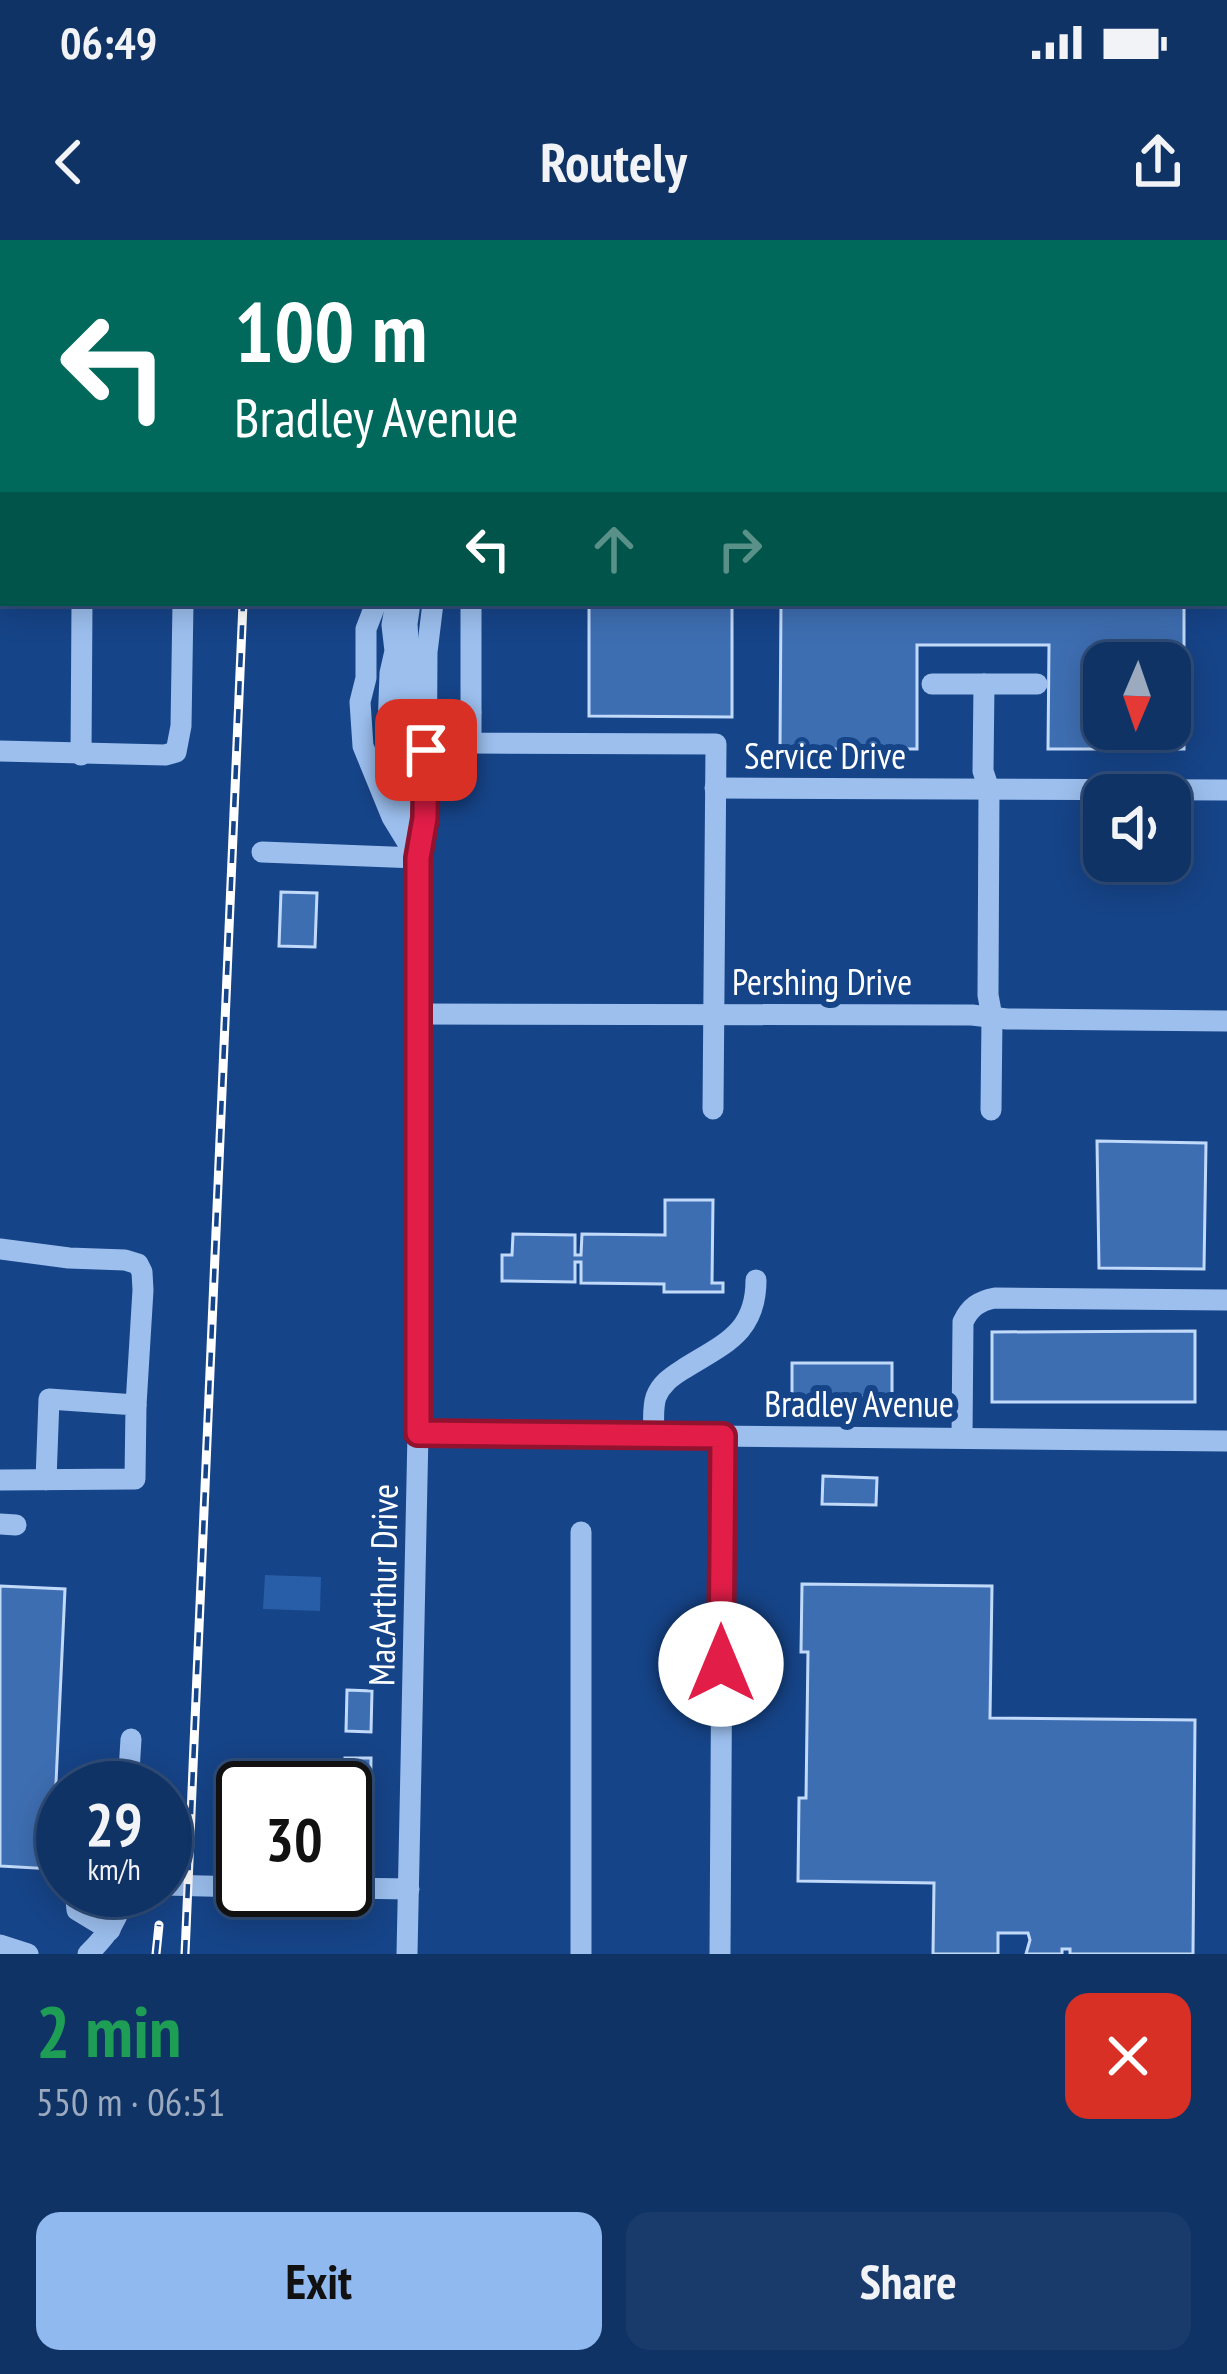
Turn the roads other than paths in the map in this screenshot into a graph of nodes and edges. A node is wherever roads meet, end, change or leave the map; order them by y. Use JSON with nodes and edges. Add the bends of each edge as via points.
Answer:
{"nodes":[{"id":1,"x":82,"y":606,"type":"edge"},
{"id":2,"x":183,"y":606,"type":"edge"},
{"id":3,"x":375,"y":606,"type":"edge"},
{"id":4,"x":395,"y":606,"type":"edge"},
{"id":5,"x":410,"y":606,"type":"edge"},
{"id":6,"x":433,"y":606,"type":"edge"},
{"id":7,"x":471,"y":606,"type":"edge"},
{"id":8,"x":932,"y":684,"type":"dead end"},
{"id":9,"x":984,"y":684,"type":"junction"},
{"id":10,"x":1037,"y":684,"type":"dead end"},
{"id":11,"x":426,"y":711,"type":"junction"},
{"id":12,"x":471,"y":712,"type":"junction"},
{"id":13,"x":0,"y":751,"type":"edge"},
{"id":14,"x":81,"y":754,"type":"junction"},
{"id":15,"x":716,"y":788,"type":"junction"},
{"id":16,"x":989,"y":789,"type":"junction"},
{"id":17,"x":1227,"y":790,"type":"edge"},
{"id":18,"x":413,"y":850,"type":"junction"},
{"id":19,"x":262,"y":852,"type":"dead end"},
{"id":20,"x":417,"y":1014,"type":"junction"},
{"id":21,"x":714,"y":1014,"type":"junction"},
{"id":22,"x":992,"y":1017,"type":"junction"},
{"id":23,"x":1227,"y":1021,"type":"edge"},
{"id":24,"x":713,"y":1109,"type":"dead end"},
{"id":25,"x":992,"y":1110,"type":"dead end"},
{"id":26,"x":0,"y":1249,"type":"edge"},
{"id":27,"x":756,"y":1280,"type":"dead end"},
{"id":28,"x":1227,"y":1300,"type":"edge"},
{"id":29,"x":136,"y":1405,"type":"junction"},
{"id":30,"x":418,"y":1433,"type":"junction"},
{"id":31,"x":655,"y":1435,"type":"junction"},
{"id":32,"x":723,"y":1436,"type":"junction"},
{"id":33,"x":962,"y":1437,"type":"junction"},
{"id":34,"x":1227,"y":1441,"type":"edge"},
{"id":35,"x":0,"y":1480,"type":"edge"},
{"id":36,"x":46,"y":1480,"type":"junction"},
{"id":37,"x":581,"y":1532,"type":"dead end"},
{"id":38,"x":131,"y":1739,"type":"dead end"},
{"id":39,"x":130,"y":1761,"type":"edge"},
{"id":40,"x":372,"y":1888,"type":"edge"},
{"id":41,"x":409,"y":1888,"type":"junction"},
{"id":42,"x":89,"y":1917,"type":"edge"},
{"id":43,"x":116,"y":1917,"type":"edge"},
{"id":44,"x":110,"y":1930,"type":"junction"},
{"id":45,"x":0,"y":1945,"type":"edge"},
{"id":46,"x":28,"y":1954,"type":"edge"},
{"id":47,"x":88,"y":1954,"type":"edge"},
{"id":48,"x":407,"y":1954,"type":"edge"},
{"id":49,"x":581,"y":1954,"type":"edge"},
{"id":50,"x":720,"y":1954,"type":"edge"}],
"edges":[{"from":1,"to":14,"type":"street"},
{"from":2,"to":14,"type":"street","via":[[176,752]]},
{"from":3,"to":18,"type":"street","via":[[360,702],[364,746]]},
{"from":4,"to":18,"type":"street","via":[[388,736]]},
{"from":5,"to":18,"type":"street","via":[[404,714]]},
{"from":6,"to":11,"type":"street","name":"MacArthur Drive"},
{"from":7,"to":12,"type":"street"},
{"from":8,"to":9,"type":"street"},
{"from":9,"to":10,"type":"street"},
{"from":9,"to":16,"type":"street"},
{"from":11,"to":12,"type":"street"},
{"from":11,"to":18,"type":"street","name":"MacArthur Drive","via":[[425,818]]},
{"from":12,"to":15,"type":"street","name":"Service Drive","via":[[471,743],[716,744]]},
{"from":13,"to":14,"type":"street"},
{"from":15,"to":16,"type":"street","name":"Service Drive"},
{"from":15,"to":21,"type":"street"},
{"from":16,"to":17,"type":"street","name":"Service Drive"},
{"from":16,"to":22,"type":"street"},
{"from":18,"to":19,"type":"street"},
{"from":18,"to":20,"type":"street","name":"MacArthur Drive"},
{"from":20,"to":21,"type":"street","name":"Pershing Drive"},
{"from":20,"to":30,"type":"street","name":"MacArthur Drive"},
{"from":21,"to":22,"type":"street","name":"Pershing Drive"},
{"from":21,"to":24,"type":"street"},
{"from":22,"to":23,"type":"street","name":"Pershing Drive"},
{"from":22,"to":25,"type":"street"},
{"from":26,"to":29,"type":"street","via":[[138,1264]]},
{"from":27,"to":31,"type":"street","via":[[754,1309],[734,1336],[661,1389]]},
{"from":28,"to":33,"type":"street","via":[[982,1301],[963,1322]]},
{"from":29,"to":36,"type":"street","via":[[135,1479]]},
{"from":29,"to":36,"type":"street","via":[[49,1399]]},
{"from":30,"to":31,"type":"street","name":"Bradley Avenue"},
{"from":30,"to":41,"type":"street","name":"MacArthur Drive"},
{"from":31,"to":32,"type":"street","name":"Bradley Avenue"},
{"from":32,"to":33,"type":"street","name":"Bradley Avenue"},
{"from":32,"to":50,"type":"street"},
{"from":33,"to":34,"type":"street","name":"Bradley Avenue"},
{"from":35,"to":36,"type":"street"},
{"from":37,"to":49,"type":"street"},
{"from":38,"to":39,"type":"street"},
{"from":40,"to":41,"type":"street"},
{"from":41,"to":48,"type":"street","name":"MacArthur Drive"},
{"from":42,"to":44,"type":"street"},
{"from":43,"to":44,"type":"street"},
{"from":44,"to":47,"type":"street"},
{"from":45,"to":46,"type":"street"}]}
